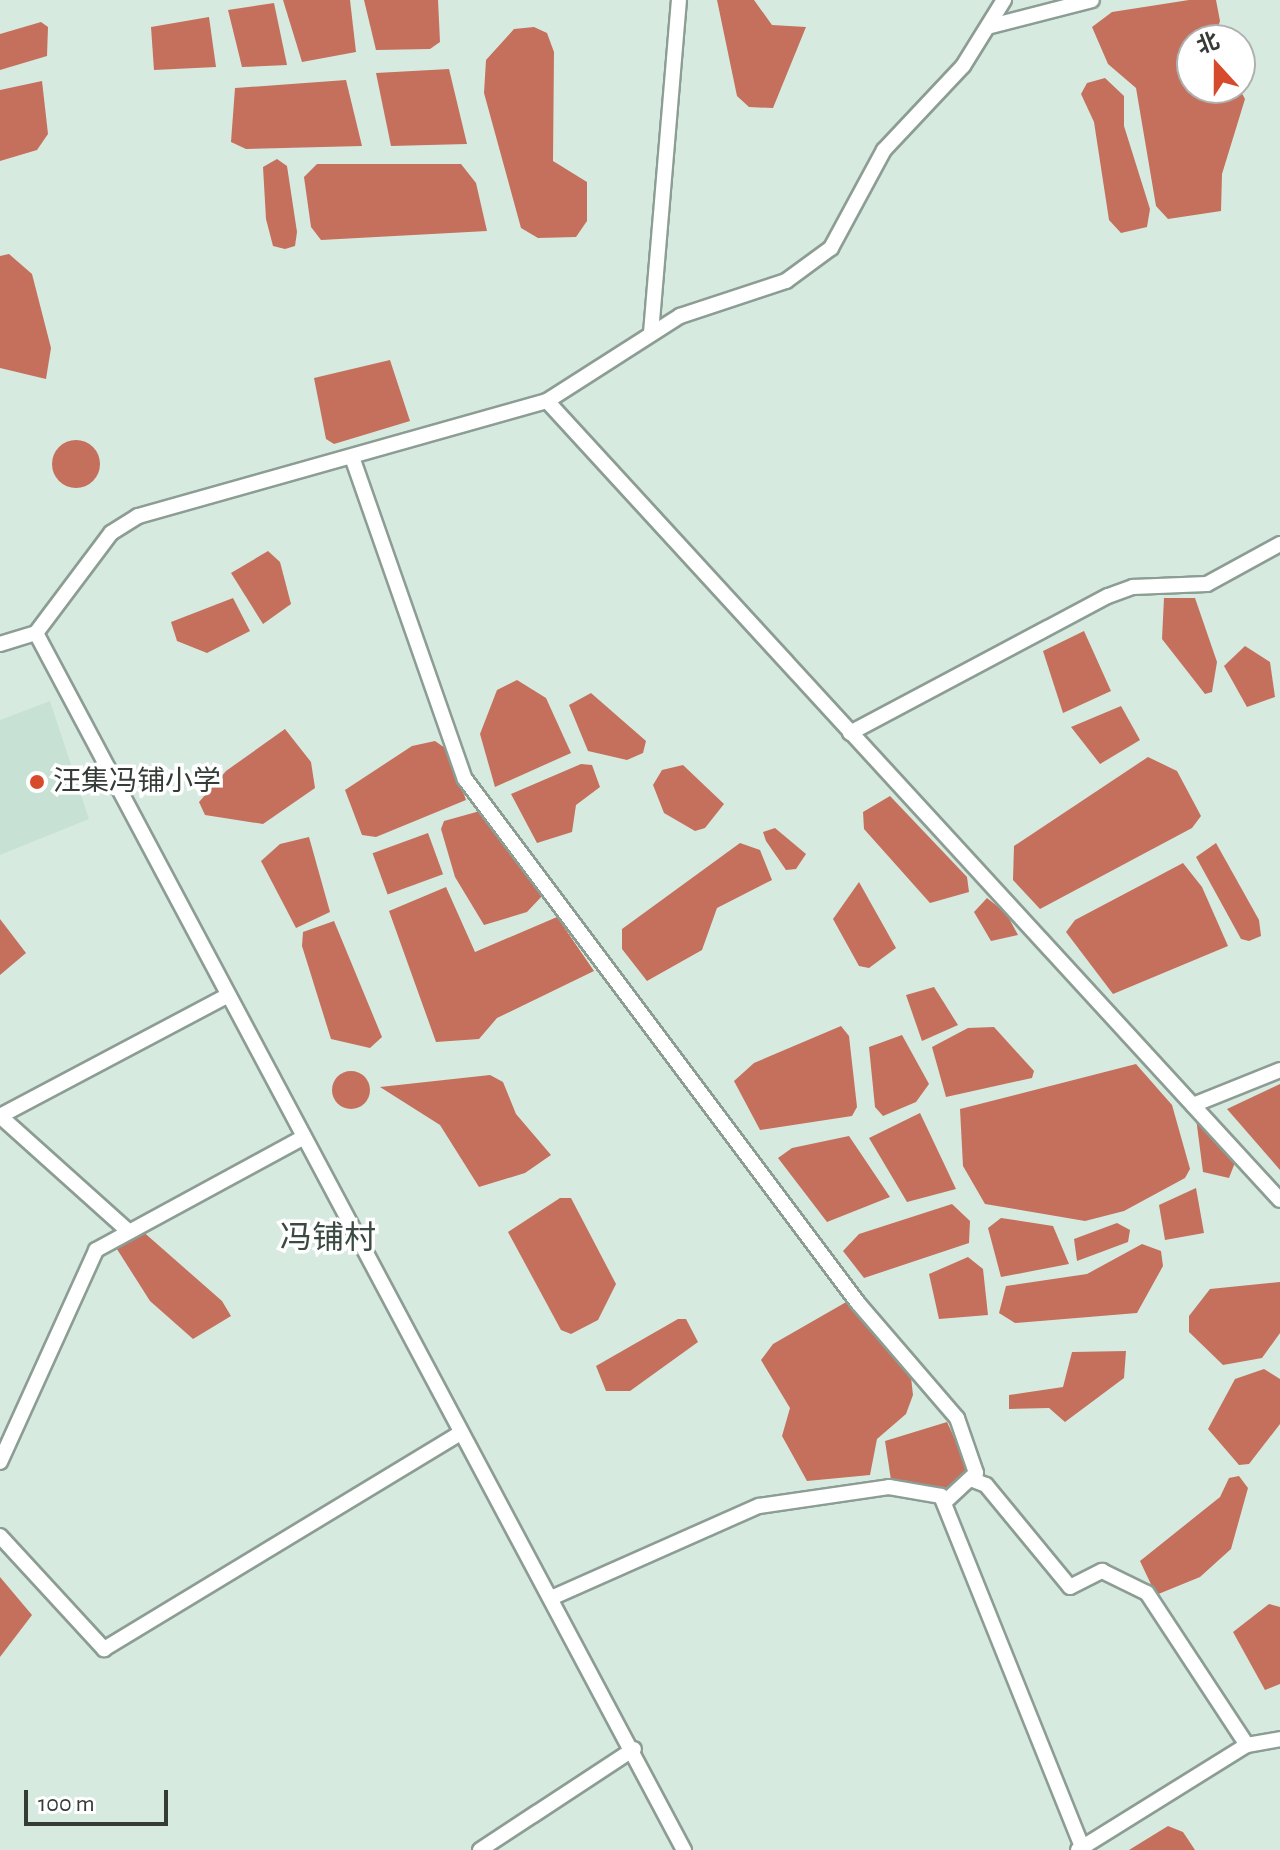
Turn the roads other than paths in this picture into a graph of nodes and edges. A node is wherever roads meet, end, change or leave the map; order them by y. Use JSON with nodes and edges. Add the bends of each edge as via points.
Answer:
{"nodes":[{"id":1,"x":679,"y":0,"type":"edge"},
{"id":2,"x":1004,"y":0,"type":"edge"},
{"id":3,"x":1092,"y":0,"type":"edge"},
{"id":4,"x":991,"y":26,"type":"junction"},
{"id":5,"x":651,"y":333,"type":"junction"},
{"id":6,"x":547,"y":401,"type":"junction"},
{"id":7,"x":352,"y":457,"type":"junction"},
{"id":8,"x":1280,"y":544,"type":"edge"},
{"id":9,"x":36,"y":633,"type":"junction"},
{"id":10,"x":0,"y":644,"type":"edge"},
{"id":11,"x":850,"y":733,"type":"junction"},
{"id":12,"x":227,"y":996,"type":"junction"},
{"id":13,"x":1280,"y":1070,"type":"edge"},
{"id":14,"x":1193,"y":1105,"type":"junction"},
{"id":15,"x":0,"y":1116,"type":"edge"},
{"id":16,"x":302,"y":1138,"type":"junction"},
{"id":17,"x":1280,"y":1200,"type":"edge"},
{"id":18,"x":127,"y":1230,"type":"junction"},
{"id":19,"x":461,"y":1433,"type":"junction"},
{"id":20,"x":0,"y":1462,"type":"edge"},
{"id":21,"x":973,"y":1480,"type":"junction"},
{"id":22,"x":946,"y":1501,"type":"junction"},
{"id":23,"x":0,"y":1536,"type":"edge"},
{"id":24,"x":551,"y":1598,"type":"junction"},
{"id":25,"x":1280,"y":1739,"type":"edge"},
{"id":26,"x":1247,"y":1745,"type":"junction"},
{"id":27,"x":634,"y":1749,"type":"junction"},
{"id":28,"x":1080,"y":1849,"type":"edge"},
{"id":29,"x":480,"y":1850,"type":"edge"},
{"id":30,"x":684,"y":1850,"type":"edge"}],
"edges":[{"from":1,"to":5,"type":"street"},
{"from":2,"to":4,"type":"street"},
{"from":3,"to":4,"type":"street"},
{"from":4,"to":5,"type":"street","via":[[884,150],[822,256],[767,291],[680,316]]},
{"from":5,"to":6,"type":"street"},
{"from":6,"to":7,"type":"street"},
{"from":6,"to":11,"type":"street"},
{"from":7,"to":9,"type":"street","via":[[128,521]]},
{"from":7,"to":21,"type":"street","via":[[465,779],[858,1303],[957,1418],[976,1466]]},
{"from":8,"to":11,"type":"street","via":[[1207,584],[1133,587],[1108,596]]},
{"from":9,"to":10,"type":"street"},
{"from":9,"to":12,"type":"street"},
{"from":11,"to":14,"type":"street"},
{"from":12,"to":15,"type":"street"},
{"from":12,"to":16,"type":"street"},
{"from":13,"to":14,"type":"street"},
{"from":14,"to":17,"type":"street"},
{"from":15,"to":18,"type":"street"},
{"from":16,"to":18,"type":"street"},
{"from":16,"to":19,"type":"street"},
{"from":18,"to":20,"type":"street","via":[[83,1268]]},
{"from":19,"to":23,"type":"street","via":[[104,1649]]},
{"from":19,"to":24,"type":"street"},
{"from":21,"to":22,"type":"street"},
{"from":21,"to":26,"type":"street","via":[[986,1485],[1070,1587],[1102,1571],[1147,1593]]},
{"from":22,"to":24,"type":"street","via":[[889,1487],[770,1503],[692,1530]]},
{"from":22,"to":28,"type":"street"},
{"from":24,"to":27,"type":"street"},
{"from":25,"to":26,"type":"street"},
{"from":26,"to":28,"type":"street"},
{"from":27,"to":29,"type":"street"},
{"from":27,"to":30,"type":"street"}]}
